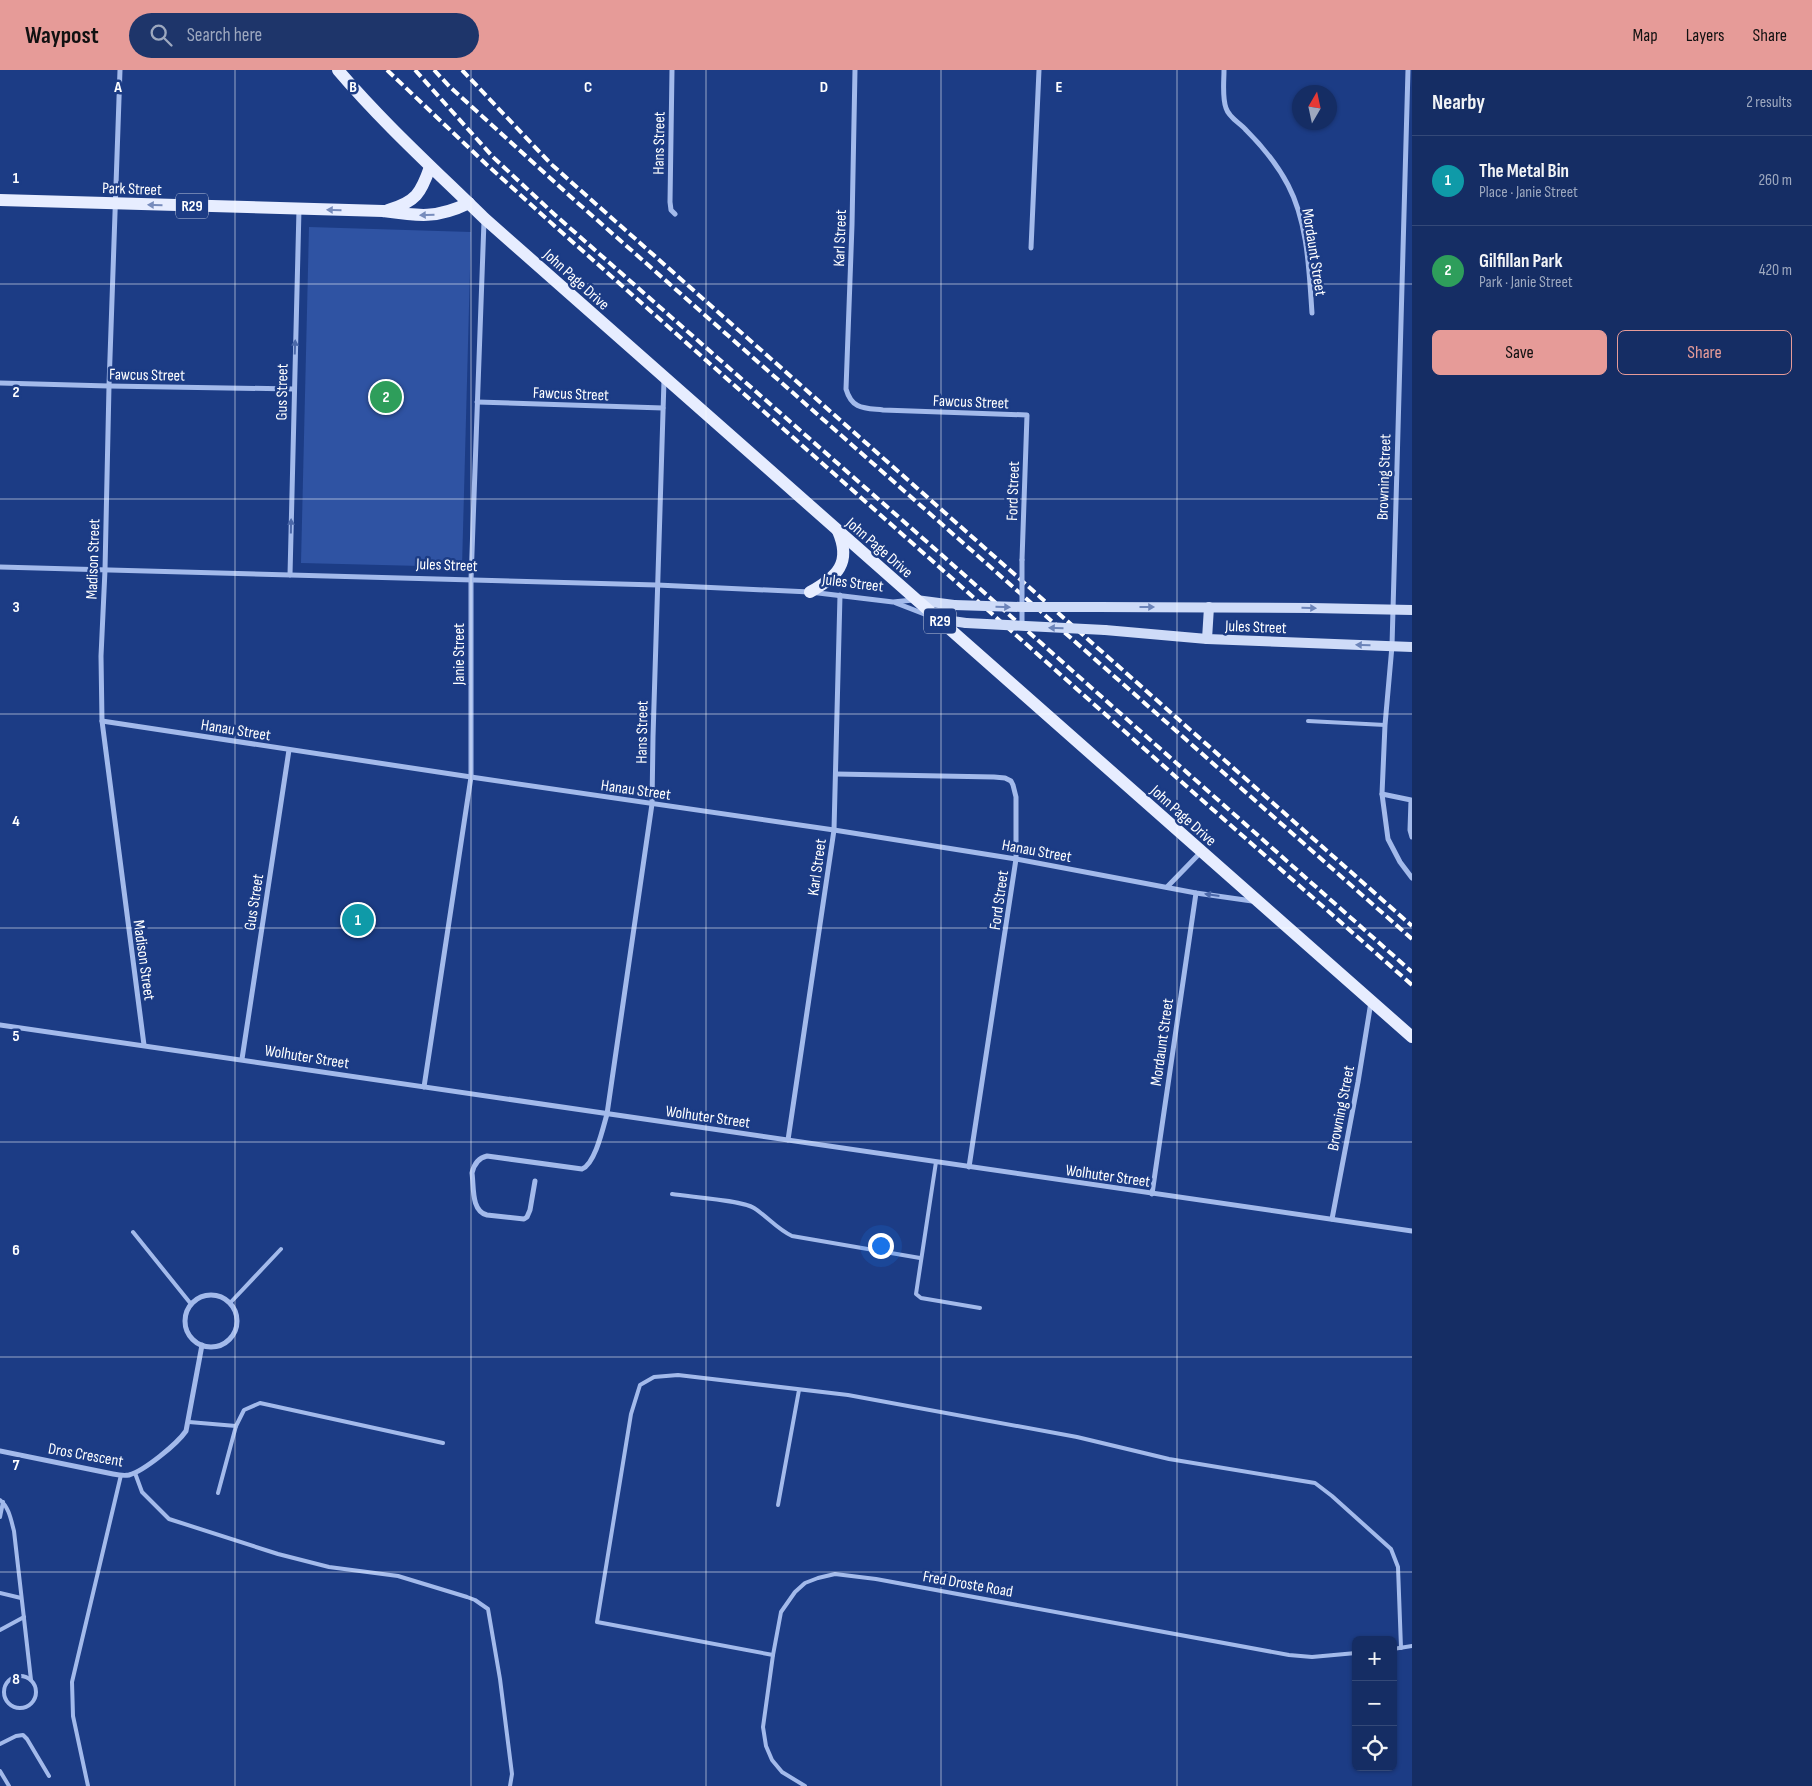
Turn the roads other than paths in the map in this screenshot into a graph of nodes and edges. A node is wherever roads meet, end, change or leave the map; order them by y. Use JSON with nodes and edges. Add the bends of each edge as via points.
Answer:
{"nodes":[{"id":1,"x":120,"y":70,"type":"edge"},
{"id":2,"x":338,"y":70,"type":"edge"},
{"id":3,"x":672,"y":70,"type":"edge"},
{"id":4,"x":855,"y":70,"type":"edge"},
{"id":5,"x":1039,"y":70,"type":"edge"},
{"id":6,"x":1224,"y":70,"type":"edge"},
{"id":7,"x":1408,"y":70,"type":"edge"},
{"id":8,"x":430,"y":167,"type":"junction"},
{"id":9,"x":0,"y":200,"type":"edge"},
{"id":10,"x":469,"y":203,"type":"junction"},
{"id":11,"x":116,"y":204,"type":"junction"},
{"id":12,"x":299,"y":210,"type":"junction"},
{"id":13,"x":383,"y":212,"type":"junction"},
{"id":14,"x":675,"y":214,"type":"dead end"},
{"id":15,"x":484,"y":218,"type":"junction"},
{"id":16,"x":1031,"y":248,"type":"dead end"},
{"id":17,"x":1312,"y":313,"type":"dead end"},
{"id":18,"x":664,"y":378,"type":"junction"},
{"id":19,"x":0,"y":382,"type":"edge"},
{"id":20,"x":109,"y":386,"type":"junction"},
{"id":21,"x":293,"y":389,"type":"junction"},
{"id":22,"x":477,"y":402,"type":"junction"},
{"id":23,"x":855,"y":405,"type":"joint"},
{"id":24,"x":663,"y":408,"type":"junction"},
{"id":25,"x":1026,"y":415,"type":"joint"},
{"id":26,"x":838,"y":531,"type":"junction"},
{"id":27,"x":0,"y":567,"type":"edge"},
{"id":28,"x":105,"y":570,"type":"junction"},
{"id":29,"x":290,"y":575,"type":"junction"},
{"id":30,"x":470,"y":580,"type":"junction"},
{"id":31,"x":657,"y":585,"type":"junction"},
{"id":32,"x":810,"y":592,"type":"junction"},
{"id":33,"x":840,"y":594,"type":"junction"},
{"id":34,"x":916,"y":600,"type":"junction"},
{"id":35,"x":893,"y":602,"type":"junction"},
{"id":36,"x":1022,"y":607,"type":"junction"},
{"id":37,"x":1209,"y":607,"type":"junction"},
{"id":38,"x":1392,"y":610,"type":"junction"},
{"id":39,"x":1412,"y":610,"type":"edge"},
{"id":40,"x":936,"y":618,"type":"junction"},
{"id":41,"x":1022,"y":627,"type":"junction"},
{"id":42,"x":1207,"y":639,"type":"junction"},
{"id":43,"x":1392,"y":646,"type":"junction"},
{"id":44,"x":1412,"y":647,"type":"edge"},
{"id":45,"x":102,"y":721,"type":"junction"},
{"id":46,"x":1308,"y":721,"type":"dead end"},
{"id":47,"x":1385,"y":725,"type":"junction"},
{"id":48,"x":289,"y":750,"type":"junction"},
{"id":49,"x":836,"y":774,"type":"junction"},
{"id":50,"x":471,"y":777,"type":"junction"},
{"id":51,"x":1382,"y":794,"type":"junction"},
{"id":52,"x":1412,"y":800,"type":"edge"},
{"id":53,"x":652,"y":804,"type":"junction"},
{"id":54,"x":834,"y":830,"type":"junction"},
{"id":55,"x":1412,"y":837,"type":"edge"},
{"id":56,"x":1201,"y":852,"type":"junction"},
{"id":57,"x":1016,"y":859,"type":"junction"},
{"id":58,"x":1412,"y":878,"type":"edge"},
{"id":59,"x":1166,"y":887,"type":"junction"},
{"id":60,"x":1196,"y":893,"type":"junction"},
{"id":61,"x":1257,"y":901,"type":"junction"},
{"id":62,"x":1371,"y":1001,"type":"junction"},
{"id":63,"x":0,"y":1025,"type":"edge"},
{"id":64,"x":1412,"y":1037,"type":"edge"},
{"id":65,"x":144,"y":1045,"type":"junction"},
{"id":66,"x":242,"y":1059,"type":"junction"},
{"id":67,"x":424,"y":1086,"type":"junction"},
{"id":68,"x":607,"y":1114,"type":"junction"},
{"id":69,"x":788,"y":1140,"type":"junction"},
{"id":70,"x":936,"y":1162,"type":"junction"},
{"id":71,"x":969,"y":1167,"type":"junction"},
{"id":72,"x":535,"y":1181,"type":"dead end"},
{"id":73,"x":672,"y":1194,"type":"dead end"},
{"id":74,"x":1152,"y":1194,"type":"junction"},
{"id":75,"x":1332,"y":1220,"type":"junction"},
{"id":76,"x":1412,"y":1231,"type":"edge"},
{"id":77,"x":133,"y":1232,"type":"dead end"},
{"id":78,"x":281,"y":1249,"type":"dead end"},
{"id":79,"x":920,"y":1258,"type":"junction"},
{"id":80,"x":230,"y":1303,"type":"junction"},
{"id":81,"x":191,"y":1304,"type":"junction"},
{"id":82,"x":980,"y":1308,"type":"dead end"},
{"id":83,"x":202,"y":1345,"type":"junction"},
{"id":84,"x":799,"y":1390,"type":"junction"},
{"id":85,"x":189,"y":1422,"type":"junction"},
{"id":86,"x":236,"y":1426,"type":"junction"},
{"id":87,"x":443,"y":1443,"type":"dead end"},
{"id":88,"x":0,"y":1451,"type":"edge"},
{"id":89,"x":135,"y":1473,"type":"junction"},
{"id":90,"x":121,"y":1475,"type":"junction"},
{"id":91,"x":218,"y":1493,"type":"dead end"},
{"id":92,"x":2,"y":1501,"type":"edge"},
{"id":93,"x":778,"y":1505,"type":"dead end"},
{"id":94,"x":0,"y":1517,"type":"edge"},
{"id":95,"x":0,"y":1593,"type":"edge"},
{"id":96,"x":22,"y":1598,"type":"junction"},
{"id":97,"x":24,"y":1617,"type":"junction"},
{"id":98,"x":0,"y":1630,"type":"edge"},
{"id":99,"x":1412,"y":1646,"type":"edge"},
{"id":100,"x":1397,"y":1648,"type":"edge"},
{"id":101,"x":1401,"y":1648,"type":"junction"},
{"id":102,"x":1352,"y":1653,"type":"edge"},
{"id":103,"x":773,"y":1654,"type":"junction"},
{"id":104,"x":30,"y":1680,"type":"junction"},
{"id":105,"x":5,"y":1696,"type":"junction"},
{"id":106,"x":0,"y":1700,"type":"edge"},
{"id":107,"x":0,"y":1744,"type":"edge"},
{"id":108,"x":0,"y":1771,"type":"edge"},
{"id":109,"x":49,"y":1776,"type":"dead end"},
{"id":110,"x":9,"y":1786,"type":"edge"},
{"id":111,"x":88,"y":1786,"type":"edge"},
{"id":112,"x":510,"y":1786,"type":"edge"},
{"id":113,"x":805,"y":1786,"type":"edge"}],
"edges":[{"from":1,"to":11,"type":"street","name":"Madison Street"},
{"from":2,"to":8,"type":"main road","name":"John Page Drive","number":"R29"},
{"from":3,"to":14,"type":"street","name":"Hans Street","via":[[670,202]]},
{"from":4,"to":23,"type":"street","name":"Karl Street","via":[[846,389],[848,398]]},
{"from":5,"to":16,"type":"street"},
{"from":6,"to":17,"type":"street","name":"Mordaunt Street","via":[[1224,101],[1228,114],[1269,156],[1288,185],[1299,214],[1306,248]]},
{"from":7,"to":38,"type":"street","name":"Browning Street"},
{"from":8,"to":10,"type":"main road","name":"John Page Drive","number":"R29"},
{"from":8,"to":13,"type":"main road","name":"Park Street","number":"R29","via":[[416,196],[404,206]]},
{"from":9,"to":11,"type":"main road","name":"Park Street","number":"R29"},
{"from":10,"to":13,"type":"main road","name":"Park Street","number":"R29","one_way":true,"via":[[449,212],[429,215]]},
{"from":10,"to":15,"type":"main road","name":"John Page Drive","number":"R29"},
{"from":12,"to":11,"type":"main road","name":"Park Street","number":"R29","one_way":true},
{"from":11,"to":20,"type":"street","name":"Madison Street"},
{"from":13,"to":12,"type":"main road","name":"Park Street","number":"R29","one_way":true},
{"from":21,"to":12,"type":"street","name":"Gus Street","one_way":true},
{"from":15,"to":18,"type":"main road","name":"John Page Drive","number":"R29"},
{"from":15,"to":22,"type":"street","name":"Janie Street"},
{"from":18,"to":24,"type":"street","name":"Hans Street"},
{"from":18,"to":26,"type":"main road","name":"John Page Drive","number":"R29"},
{"from":19,"to":20,"type":"street","name":"Fawcus Street"},
{"from":20,"to":21,"type":"street","name":"Fawcus Street"},
{"from":20,"to":28,"type":"street","name":"Madison Street"},
{"from":29,"to":21,"type":"street","name":"Gus Street","one_way":true},
{"from":22,"to":24,"type":"street","name":"Fawcus Street"},
{"from":22,"to":30,"type":"street","name":"Janie Street"},
{"from":23,"to":25,"type":"street","name":"Fawcus Street","via":[[883,410]]},
{"from":24,"to":31,"type":"street","name":"Hans Street"},
{"from":25,"to":36,"type":"street","name":"Ford Street","bridge":true},
{"from":26,"to":32,"type":"main road","via":[[843,542],[839,568],[832,579]]},
{"from":26,"to":34,"type":"main road","name":"John Page Drive","number":"R29"},
{"from":27,"to":28,"type":"street","name":"Jules Street"},
{"from":28,"to":29,"type":"street","name":"Jules Street"},
{"from":28,"to":45,"type":"street","name":"Madison Street"},
{"from":29,"to":30,"type":"street","name":"Jules Street"},
{"from":30,"to":31,"type":"street","name":"Jules Street"},
{"from":30,"to":50,"type":"street","name":"Janie Street"},
{"from":31,"to":32,"type":"street","name":"Jules Street"},
{"from":31,"to":53,"type":"street","name":"Hans Street"},
{"from":32,"to":33,"type":"street","name":"Jules Street"},
{"from":33,"to":35,"type":"street","name":"Jules Street"},
{"from":33,"to":49,"type":"street","name":"Karl Street"},
{"from":34,"to":35,"type":"street","name":"Jules Street"},
{"from":34,"to":36,"type":"main road","name":"Jules Street","one_way":true,"bridge":true},
{"from":34,"to":40,"type":"main road","name":"John Page Drive","number":"R29"},
{"from":35,"to":40,"type":"street","name":"Jules Street"},
{"from":36,"to":37,"type":"main road","name":"Jules Street","one_way":true,"bridge":true},
{"from":36,"to":41,"type":"street","name":"Ford Street","bridge":true},
{"from":37,"to":38,"type":"main road","name":"Jules Street","one_way":true},
{"from":37,"to":42,"type":"main road"},
{"from":38,"to":39,"type":"main road","name":"Jules Street"},
{"from":38,"to":43,"type":"street","name":"Browning Street"},
{"from":40,"to":41,"type":"main road","name":"Jules Street","bridge":true},
{"from":40,"to":56,"type":"main road","name":"John Page Drive","number":"R29"},
{"from":42,"to":41,"type":"main road","name":"Jules Street","one_way":true,"bridge":true},
{"from":43,"to":42,"type":"main road","name":"Jules Street","one_way":true},
{"from":43,"to":44,"type":"main road","name":"Jules Street"},
{"from":43,"to":47,"type":"street","name":"Browning Street"},
{"from":45,"to":48,"type":"street","name":"Hanau Street"},
{"from":45,"to":65,"type":"street","name":"Madison Street"},
{"from":46,"to":47,"type":"lane"},
{"from":47,"to":51,"type":"street","name":"Browning Street"},
{"from":48,"to":50,"type":"street","name":"Hanau Street"},
{"from":48,"to":66,"type":"street","name":"Gus Street"},
{"from":49,"to":54,"type":"street","name":"Karl Street"},
{"from":49,"to":57,"type":"street","name":"Ford Street","via":[[1005,778],[1011,781],[1016,797]]},
{"from":50,"to":53,"type":"street","name":"Hanau Street"},
{"from":50,"to":67,"type":"street","name":"Janie Street"},
{"from":51,"to":52,"type":"street"},
{"from":51,"to":58,"type":"street","name":"Browning Street","via":[[1388,839]]},
{"from":52,"to":55,"type":"street"},
{"from":53,"to":54,"type":"street","name":"Hanau Street"},
{"from":53,"to":68,"type":"street","name":"Hans Street"},
{"from":54,"to":57,"type":"street","name":"Hanau Street"},
{"from":54,"to":69,"type":"street","name":"Karl Street"},
{"from":56,"to":59,"type":"street"},
{"from":56,"to":61,"type":"main road","name":"John Page Drive","number":"R29"},
{"from":57,"to":59,"type":"street","name":"Hanau Street"},
{"from":57,"to":71,"type":"street","name":"Ford Street"},
{"from":59,"to":60,"type":"street","name":"Hanau Street"},
{"from":61,"to":60,"type":"street","name":"Hanau Street","one_way":true},
{"from":60,"to":74,"type":"street","name":"Mordaunt Street"},
{"from":61,"to":62,"type":"main road","name":"John Page Drive","number":"R29"},
{"from":62,"to":64,"type":"main road","name":"John Page Drive","number":"R29"},
{"from":62,"to":75,"type":"street","name":"Browning Street"},
{"from":63,"to":65,"type":"street","name":"Wolhuter Street"},
{"from":65,"to":66,"type":"street","name":"Wolhuter Street"},
{"from":66,"to":67,"type":"street","name":"Wolhuter Street"},
{"from":67,"to":68,"type":"street","name":"Wolhuter Street"},
{"from":68,"to":69,"type":"street","name":"Wolhuter Street"},
{"from":68,"to":72,"type":"street","name":"Hans Street","via":[[593,1158],[582,1169],[487,1156],[478,1160],[472,1173],[476,1208],[482,1214],[524,1219],[530,1210]]},
{"from":69,"to":70,"type":"street","name":"Wolhuter Street"},
{"from":70,"to":71,"type":"street","name":"Wolhuter Street"},
{"from":70,"to":79,"type":"lane"},
{"from":71,"to":74,"type":"street","name":"Wolhuter Street"},
{"from":73,"to":79,"type":"lane","via":[[753,1207],[781,1231],[792,1236]]},
{"from":74,"to":75,"type":"street","name":"Wolhuter Street"},
{"from":75,"to":76,"type":"street","name":"Wolhuter Street"},
{"from":77,"to":81,"type":"lane"},
{"from":78,"to":80,"type":"lane"},
{"from":79,"to":82,"type":"lane","via":[[916,1294],[921,1298]]},
{"from":80,"to":81,"type":"street","via":[[210,1295]]},
{"from":80,"to":83,"type":"street","via":[[236,1313],[233,1335],[213,1347]]},
{"from":81,"to":83,"type":"street","via":[[186,1315],[186,1327],[192,1338]]},
{"from":83,"to":85,"type":"street","name":"Dros Crescent"},
{"from":84,"to":93,"type":"lane"},
{"from":84,"to":101,"type":"lane","via":[[848,1394],[1077,1437],[1169,1459],[1315,1483],[1391,1549],[1398,1567]]},
{"from":84,"to":103,"type":"lane","via":[[678,1375],[654,1377],[640,1386],[631,1414],[598,1622]]},
{"from":85,"to":86,"type":"lane"},
{"from":85,"to":89,"type":"street","name":"Dros Crescent","via":[[180,1439]]},
{"from":86,"to":87,"type":"lane","via":[[244,1410],[260,1403]]},
{"from":86,"to":91,"type":"lane"},
{"from":88,"to":90,"type":"street","name":"Dros Crescent"},
{"from":89,"to":90,"type":"street","name":"Dros Crescent"},
{"from":89,"to":112,"type":"lane","via":[[142,1492],[169,1518],[278,1554],[398,1576],[467,1597],[488,1609],[512,1774]]},
{"from":90,"to":111,"type":"lane","via":[[72,1682],[73,1716]]},
{"from":92,"to":94,"type":"lane"},
{"from":92,"to":96,"type":"lane","via":[[9,1511],[14,1531]]},
{"from":95,"to":96,"type":"lane"},
{"from":96,"to":97,"type":"lane"},
{"from":97,"to":98,"type":"lane"},
{"from":97,"to":104,"type":"lane"},
{"from":99,"to":101,"type":"lane"},
{"from":100,"to":101,"type":"lane"},
{"from":102,"to":103,"type":"lane","name":"Fred Droste Road","via":[[1312,1657],[1289,1655],[835,1574],[805,1583],[787,1602],[781,1612]]},
{"from":103,"to":113,"type":"lane","name":"Fred Droste Road","via":[[763,1727],[766,1746],[782,1772]]},
{"from":104,"to":105,"type":"lane","via":[[22,1676],[12,1679],[7,1683]]},
{"from":104,"to":105,"type":"lane","via":[[36,1690],[35,1697],[26,1706],[13,1706]]},
{"from":105,"to":106,"type":"lane"},
{"from":107,"to":109,"type":"lane","via":[[23,1735]]},
{"from":108,"to":110,"type":"lane"}]}
